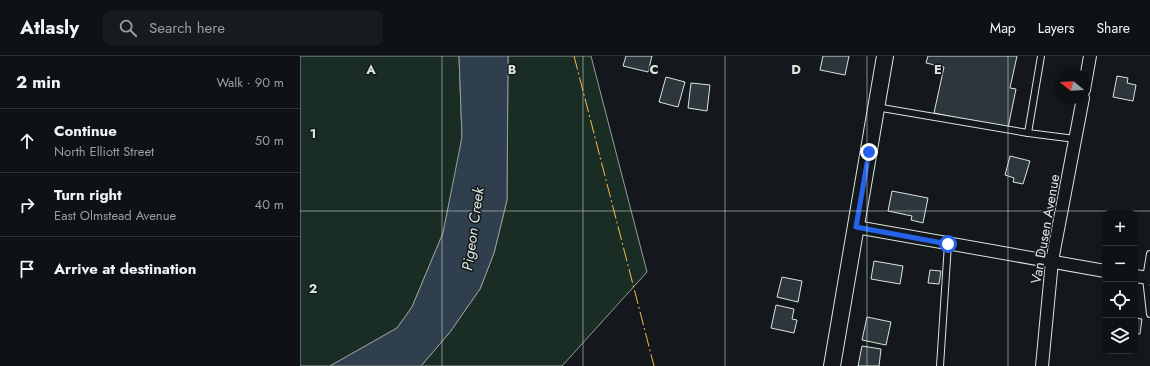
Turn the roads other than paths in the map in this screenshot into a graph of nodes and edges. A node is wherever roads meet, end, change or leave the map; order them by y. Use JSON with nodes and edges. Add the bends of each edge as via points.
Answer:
{"nodes":[{"id":1,"x":885,"y":56,"type":"edge"},
{"id":2,"x":1041,"y":56,"type":"edge"},
{"id":3,"x":1090,"y":56,"type":"edge"},
{"id":4,"x":1088,"y":68,"type":"edge"},
{"id":5,"x":1082,"y":104,"type":"edge"},
{"id":6,"x":876,"y":107,"type":"junction"},
{"id":7,"x":1028,"y":133,"type":"junction"},
{"id":8,"x":1075,"y":139,"type":"junction"},
{"id":9,"x":856,"y":227,"type":"junction"},
{"id":10,"x":948,"y":244,"type":"junction"},
{"id":11,"x":1150,"y":254,"type":"edge"},
{"id":12,"x":1052,"y":262,"type":"junction"},
{"id":13,"x":1102,"y":270,"type":"edge"},
{"id":14,"x":1144,"y":277,"type":"edge"},
{"id":15,"x":1150,"y":314,"type":"edge"},
{"id":16,"x":832,"y":366,"type":"edge"},
{"id":17,"x":940,"y":366,"type":"edge"},
{"id":18,"x":1042,"y":366,"type":"edge"}],
"edges":[{"from":1,"to":6,"type":"street"},
{"from":2,"to":7,"type":"lane"},
{"from":3,"to":4,"type":"street"},
{"from":5,"to":8,"type":"street","name":"Van Dusen Avenue"},
{"from":6,"to":7,"type":"lane"},
{"from":6,"to":9,"type":"street"},
{"from":7,"to":8,"type":"lane"},
{"from":8,"to":12,"type":"street","name":"Van Dusen Avenue"},
{"from":9,"to":10,"type":"street"},
{"from":9,"to":16,"type":"street"},
{"from":10,"to":12,"type":"street"},
{"from":10,"to":17,"type":"lane"},
{"from":11,"to":14,"type":"lane"},
{"from":12,"to":13,"type":"street"},
{"from":12,"to":18,"type":"street","name":"Van Dusen Avenue"},
{"from":14,"to":15,"type":"lane"}]}
